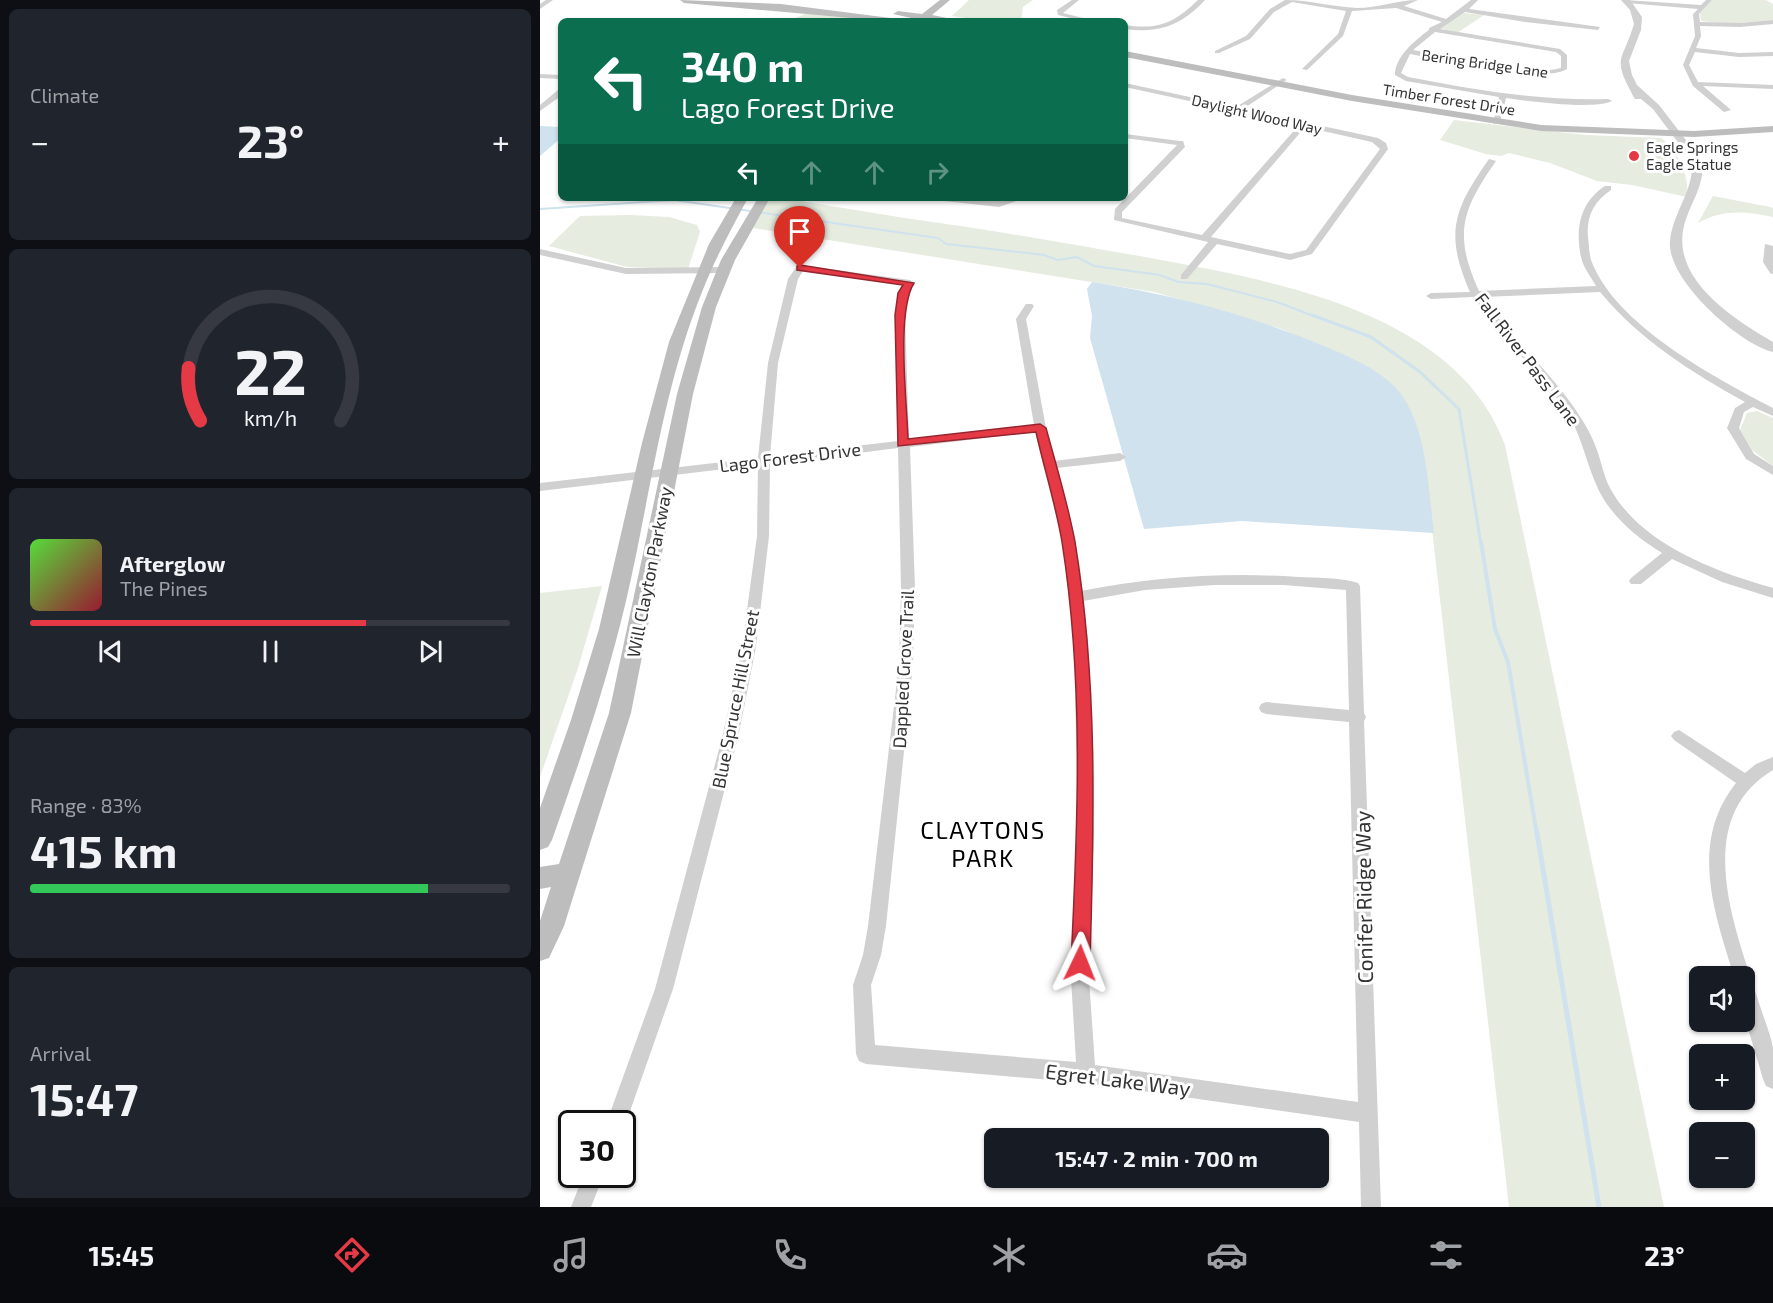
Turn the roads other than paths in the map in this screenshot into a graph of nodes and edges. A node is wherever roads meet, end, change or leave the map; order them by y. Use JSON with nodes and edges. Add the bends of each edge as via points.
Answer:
{"nodes":[{"id":1,"x":550,"y":0,"type":"edge"},
{"id":2,"x":684,"y":0,"type":"edge"},
{"id":3,"x":764,"y":0,"type":"edge"},
{"id":4,"x":946,"y":0,"type":"edge"},
{"id":5,"x":1076,"y":0,"type":"edge"},
{"id":6,"x":1202,"y":0,"type":"edge"},
{"id":7,"x":1292,"y":0,"type":"edge"},
{"id":8,"x":1380,"y":0,"type":"edge"},
{"id":9,"x":1415,"y":0,"type":"edge"},
{"id":10,"x":1475,"y":0,"type":"edge"},
{"id":11,"x":1709,"y":0,"type":"edge"},
{"id":12,"x":1628,"y":2,"type":"edge"},
{"id":13,"x":1397,"y":3,"type":"edge"},
{"id":14,"x":1406,"y":4,"type":"junction"},
{"id":15,"x":540,"y":8,"type":"edge"},
{"id":16,"x":1699,"y":8,"type":"junction"},
{"id":17,"x":1350,"y":9,"type":"junction"},
{"id":18,"x":1464,"y":10,"type":"junction"},
{"id":19,"x":950,"y":11,"type":"dead end"},
{"id":20,"x":882,"y":18,"type":"edge"},
{"id":21,"x":914,"y":18,"type":"edge"},
{"id":22,"x":923,"y":18,"type":"edge"},
{"id":23,"x":941,"y":18,"type":"edge"},
{"id":24,"x":1078,"y":18,"type":"edge"},
{"id":25,"x":1448,"y":19,"type":"junction"},
{"id":26,"x":1773,"y":22,"type":"edge"},
{"id":27,"x":1697,"y":24,"type":"junction"},
{"id":28,"x":1128,"y":28,"type":"edge"},
{"id":29,"x":1598,"y":28,"type":"dead end"},
{"id":30,"x":1431,"y":29,"type":"junction"},
{"id":31,"x":1128,"y":49,"type":"edge"},
{"id":32,"x":1693,"y":50,"type":"junction"},
{"id":33,"x":1217,"y":52,"type":"dead end"},
{"id":34,"x":1410,"y":52,"type":"junction"},
{"id":35,"x":1773,"y":54,"type":"edge"},
{"id":36,"x":1128,"y":55,"type":"edge"},
{"id":37,"x":1305,"y":69,"type":"dead end"},
{"id":38,"x":540,"y":76,"type":"edge"},
{"id":39,"x":558,"y":77,"type":"edge"},
{"id":40,"x":1280,"y":82,"type":"junction"},
{"id":41,"x":1696,"y":84,"type":"junction"},
{"id":42,"x":1128,"y":86,"type":"edge"},
{"id":43,"x":1773,"y":87,"type":"edge"},
{"id":44,"x":558,"y":94,"type":"edge"},
{"id":45,"x":1503,"y":95,"type":"junction"},
{"id":46,"x":1608,"y":101,"type":"dead end"},
{"id":47,"x":540,"y":109,"type":"edge"},
{"id":48,"x":1238,"y":109,"type":"junction"},
{"id":49,"x":1727,"y":110,"type":"dead end"},
{"id":50,"x":1497,"y":119,"type":"junction"},
{"id":51,"x":1773,"y":123,"type":"edge"},
{"id":52,"x":1304,"y":124,"type":"junction"},
{"id":53,"x":1773,"y":129,"type":"edge"},
{"id":54,"x":1669,"y":131,"type":"junction"},
{"id":55,"x":1128,"y":136,"type":"edge"},
{"id":56,"x":1492,"y":161,"type":"dead end"},
{"id":57,"x":1608,"y":188,"type":"dead end"},
{"id":58,"x":762,"y":201,"type":"edge"},
{"id":59,"x":972,"y":201,"type":"edge"},
{"id":60,"x":1010,"y":201,"type":"edge"},
{"id":61,"x":1128,"y":201,"type":"edge"},
{"id":62,"x":1128,"y":201,"type":"edge"},
{"id":63,"x":738,"y":204,"type":"edge"},
{"id":64,"x":1210,"y":239,"type":"junction"},
{"id":65,"x":1768,"y":246,"type":"dead end"},
{"id":66,"x":540,"y":252,"type":"edge"},
{"id":67,"x":724,"y":270,"type":"junction"},
{"id":68,"x":1773,"y":271,"type":"edge"},
{"id":69,"x":702,"y":272,"type":"junction"},
{"id":70,"x":1185,"y":277,"type":"dead end"},
{"id":71,"x":909,"y":283,"type":"joint"},
{"id":72,"x":1604,"y":289,"type":"junction"},
{"id":73,"x":1477,"y":295,"type":"junction"},
{"id":74,"x":1431,"y":296,"type":"dead end"},
{"id":75,"x":1029,"y":306,"type":"dead end"},
{"id":76,"x":1773,"y":348,"type":"edge"},
{"id":77,"x":692,"y":366,"type":"junction"},
{"id":78,"x":667,"y":369,"type":"junction"},
{"id":79,"x":1754,"y":402,"type":"junction"},
{"id":80,"x":1773,"y":413,"type":"edge"},
{"id":81,"x":1040,"y":428,"type":"junction"},
{"id":82,"x":902,"y":443,"type":"junction"},
{"id":83,"x":1120,"y":457,"type":"dead end"},
{"id":84,"x":764,"y":460,"type":"junction"},
{"id":85,"x":1052,"y":465,"type":"junction"},
{"id":86,"x":1773,"y":471,"type":"edge"},
{"id":87,"x":669,"y":472,"type":"junction"},
{"id":88,"x":644,"y":475,"type":"junction"},
{"id":89,"x":540,"y":487,"type":"edge"},
{"id":90,"x":1672,"y":552,"type":"junction"},
{"id":91,"x":1636,"y":581,"type":"dead end"},
{"id":92,"x":1773,"y":593,"type":"edge"},
{"id":93,"x":1076,"y":597,"type":"junction"},
{"id":94,"x":639,"y":624,"type":"junction"},
{"id":95,"x":609,"y":629,"type":"junction"},
{"id":96,"x":1266,"y":708,"type":"dead end"},
{"id":97,"x":1359,"y":717,"type":"junction"},
{"id":98,"x":1679,"y":736,"type":"dead end"},
{"id":99,"x":1773,"y":763,"type":"edge"},
{"id":100,"x":1745,"y":781,"type":"junction"},
{"id":101,"x":540,"y":840,"type":"edge"},
{"id":102,"x":568,"y":873,"type":"junction"},
{"id":103,"x":540,"y":878,"type":"edge"},
{"id":104,"x":540,"y":949,"type":"edge"},
{"id":105,"x":1740,"y":966,"type":"edge"},
{"id":106,"x":1755,"y":1019,"type":"edge"},
{"id":107,"x":866,"y":1054,"type":"joint"},
{"id":108,"x":1086,"y":1073,"type":"junction"},
{"id":109,"x":1773,"y":1079,"type":"edge"},
{"id":110,"x":621,"y":1110,"type":"edge"},
{"id":111,"x":1368,"y":1113,"type":"junction"},
{"id":112,"x":588,"y":1188,"type":"edge"},
{"id":113,"x":580,"y":1207,"type":"edge"},
{"id":114,"x":1371,"y":1207,"type":"edge"}],
"edges":[{"from":1,"to":15,"type":"street"},
{"from":2,"to":20,"type":"main road"},
{"from":3,"to":21,"type":"main road"},
{"from":4,"to":22,"type":"main road"},
{"from":5,"to":24,"type":"street","via":[[1059,11]]},
{"from":6,"to":28,"type":"street","via":[[1160,30]]},
{"from":7,"to":17,"type":"street"},
{"from":7,"to":33,"type":"street","via":[[1270,10],[1248,38]]},
{"from":8,"to":13,"type":"street"},
{"from":9,"to":14,"type":"street"},
{"from":10,"to":18,"type":"street"},
{"from":11,"to":16,"type":"street"},
{"from":12,"to":16,"type":"street"},
{"from":12,"to":54,"type":"street","via":[[1638,17],[1639,29],[1624,62],[1626,73],[1641,104]]},
{"from":13,"to":14,"type":"street"},
{"from":13,"to":17,"type":"street"},
{"from":13,"to":25,"type":"street"},
{"from":14,"to":25,"type":"street"},
{"from":16,"to":27,"type":"street"},
{"from":17,"to":37,"type":"street","via":[[1341,35]]},
{"from":18,"to":25,"type":"street"},
{"from":18,"to":29,"type":"street"},
{"from":19,"to":23,"type":"main road"},
{"from":25,"to":30,"type":"street"},
{"from":26,"to":27,"type":"street"},
{"from":27,"to":32,"type":"street"},
{"from":30,"to":34,"type":"street"},
{"from":30,"to":34,"type":"street","name":"Bering Bridge Lane","via":[[1562,52],[1564,69],[1512,69]]},
{"from":31,"to":40,"type":"main road","name":"Timber Forest Drive"},
{"from":32,"to":35,"type":"street"},
{"from":32,"to":41,"type":"street","via":[[1686,65]]},
{"from":34,"to":45,"type":"street","via":[[1397,72],[1399,76]]},
{"from":36,"to":40,"type":"main road","name":"Timber Forest Drive"},
{"from":38,"to":39,"type":"street"},
{"from":40,"to":48,"type":"street"},
{"from":40,"to":50,"type":"main road","name":"Timber Forest Drive"},
{"from":41,"to":43,"type":"street"},
{"from":41,"to":49,"type":"street"},
{"from":42,"to":48,"type":"street","name":"Daylight Wood Way"},
{"from":44,"to":47,"type":"street"},
{"from":45,"to":46,"type":"street"},
{"from":45,"to":50,"type":"street"},
{"from":48,"to":52,"type":"street","name":"Daylight Wood Way"},
{"from":50,"to":54,"type":"main road","name":"Timber Forest Drive"},
{"from":51,"to":54,"type":"main road","name":"Timber Forest Drive"},
{"from":52,"to":64,"type":"street"},
{"from":52,"to":64,"type":"street","name":"Daylight Wood Way","via":[[1375,140],[1384,149],[1310,252],[1290,256]]},
{"from":53,"to":54,"type":"main road","name":"Timber Forest Drive"},
{"from":54,"to":76,"type":"street","via":[[1696,188],[1678,225],[1676,236],[1682,264],[1704,297],[1744,331]]},
{"from":55,"to":61,"type":"street","via":[[1180,143],[1180,149]]},
{"from":56,"to":73,"type":"street","name":"Fall River Pass Lane","via":[[1469,193],[1460,224],[1463,256]]},
{"from":57,"to":72,"type":"street","via":[[1592,201],[1582,233],[1588,261]]},
{"from":58,"to":67,"type":"main road","name":"Will Clayton Parkway"},
{"from":59,"to":60,"type":"street"},
{"from":62,"to":64,"type":"street","via":[[1116,218],[1127,224]]},
{"from":63,"to":69,"type":"main road","name":"Will Clayton Parkway"},
{"from":64,"to":70,"type":"street"},
{"from":65,"to":68,"type":"street","via":[[1768,262]]},
{"from":66,"to":69,"type":"street","via":[[626,271]]},
{"from":67,"to":69,"type":"street"},
{"from":67,"to":77,"type":"main road","name":"Will Clayton Parkway"},
{"from":69,"to":78,"type":"main road","name":"Will Clayton Parkway"},
{"from":71,"to":82,"type":"street","name":"Dappled Grove Trail","via":[[903,293],[900,315]]},
{"from":71,"to":84,"type":"street","name":"Blue Spruce Hill Street","via":[[800,268],[793,279],[773,363]]},
{"from":72,"to":73,"type":"street"},
{"from":72,"to":79,"type":"street","via":[[1641,330],[1674,355]]},
{"from":73,"to":74,"type":"street"},
{"from":73,"to":90,"type":"street","name":"Fall River Pass Lane","via":[[1576,419],[1598,476],[1616,507]]},
{"from":75,"to":81,"type":"street","via":[[1021,320]]},
{"from":77,"to":78,"type":"main road"},
{"from":77,"to":87,"type":"main road","name":"Will Clayton Parkway"},
{"from":78,"to":88,"type":"main road","name":"Will Clayton Parkway"},
{"from":79,"to":80,"type":"street"},
{"from":79,"to":86,"type":"street","via":[[1739,410],[1733,428],[1750,456]]},
{"from":81,"to":82,"type":"street","name":"Lago Forest Drive"},
{"from":81,"to":85,"type":"street"},
{"from":82,"to":84,"type":"street","name":"Lago Forest Drive"},
{"from":82,"to":107,"type":"street","name":"Dappled Grove Trail","via":[[908,588],[906,664],[877,926],[862,985]]},
{"from":83,"to":85,"type":"street"},
{"from":84,"to":87,"type":"street","name":"Lago Forest Drive"},
{"from":84,"to":110,"type":"street","name":"Blue Spruce Hill Street","via":[[763,536],[749,647],[730,738],[664,989]]},
{"from":85,"to":93,"type":"street"},
{"from":87,"to":88,"type":"street","name":"Lago Forest Drive"},
{"from":87,"to":94,"type":"main road","name":"Will Clayton Parkway"},
{"from":88,"to":89,"type":"street","name":"Lago Forest Drive"},
{"from":88,"to":95,"type":"main road","name":"Will Clayton Parkway"},
{"from":90,"to":91,"type":"street"},
{"from":90,"to":92,"type":"street","name":"Fall River Pass Lane","via":[[1694,566]]},
{"from":93,"to":97,"type":"street","name":"Conifer Ridge Way","via":[[1206,578],[1353,586]]},
{"from":93,"to":108,"type":"street","via":[[1085,736],[1080,979]]},
{"from":94,"to":95,"type":"main road"},
{"from":94,"to":102,"type":"main road","name":"Will Clayton Parkway","via":[[620,713]]},
{"from":95,"to":101,"type":"main road","name":"Will Clayton Parkway","via":[[572,753]]},
{"from":96,"to":97,"type":"street"},
{"from":97,"to":111,"type":"street","name":"Conifer Ridge Way"},
{"from":98,"to":100,"type":"street"},
{"from":99,"to":100,"type":"street"},
{"from":100,"to":105,"type":"street","via":[[1718,830],[1716,847],[1717,888]]},
{"from":102,"to":103,"type":"main road"},
{"from":102,"to":104,"type":"main road","name":"Will Clayton Parkway"},
{"from":106,"to":109,"type":"street"},
{"from":107,"to":108,"type":"street","name":"Egret Lake Way"},
{"from":108,"to":111,"type":"street","name":"Egret Lake Way"},
{"from":111,"to":114,"type":"street","name":"Conifer Ridge Way"},
{"from":112,"to":113,"type":"street"}]}
